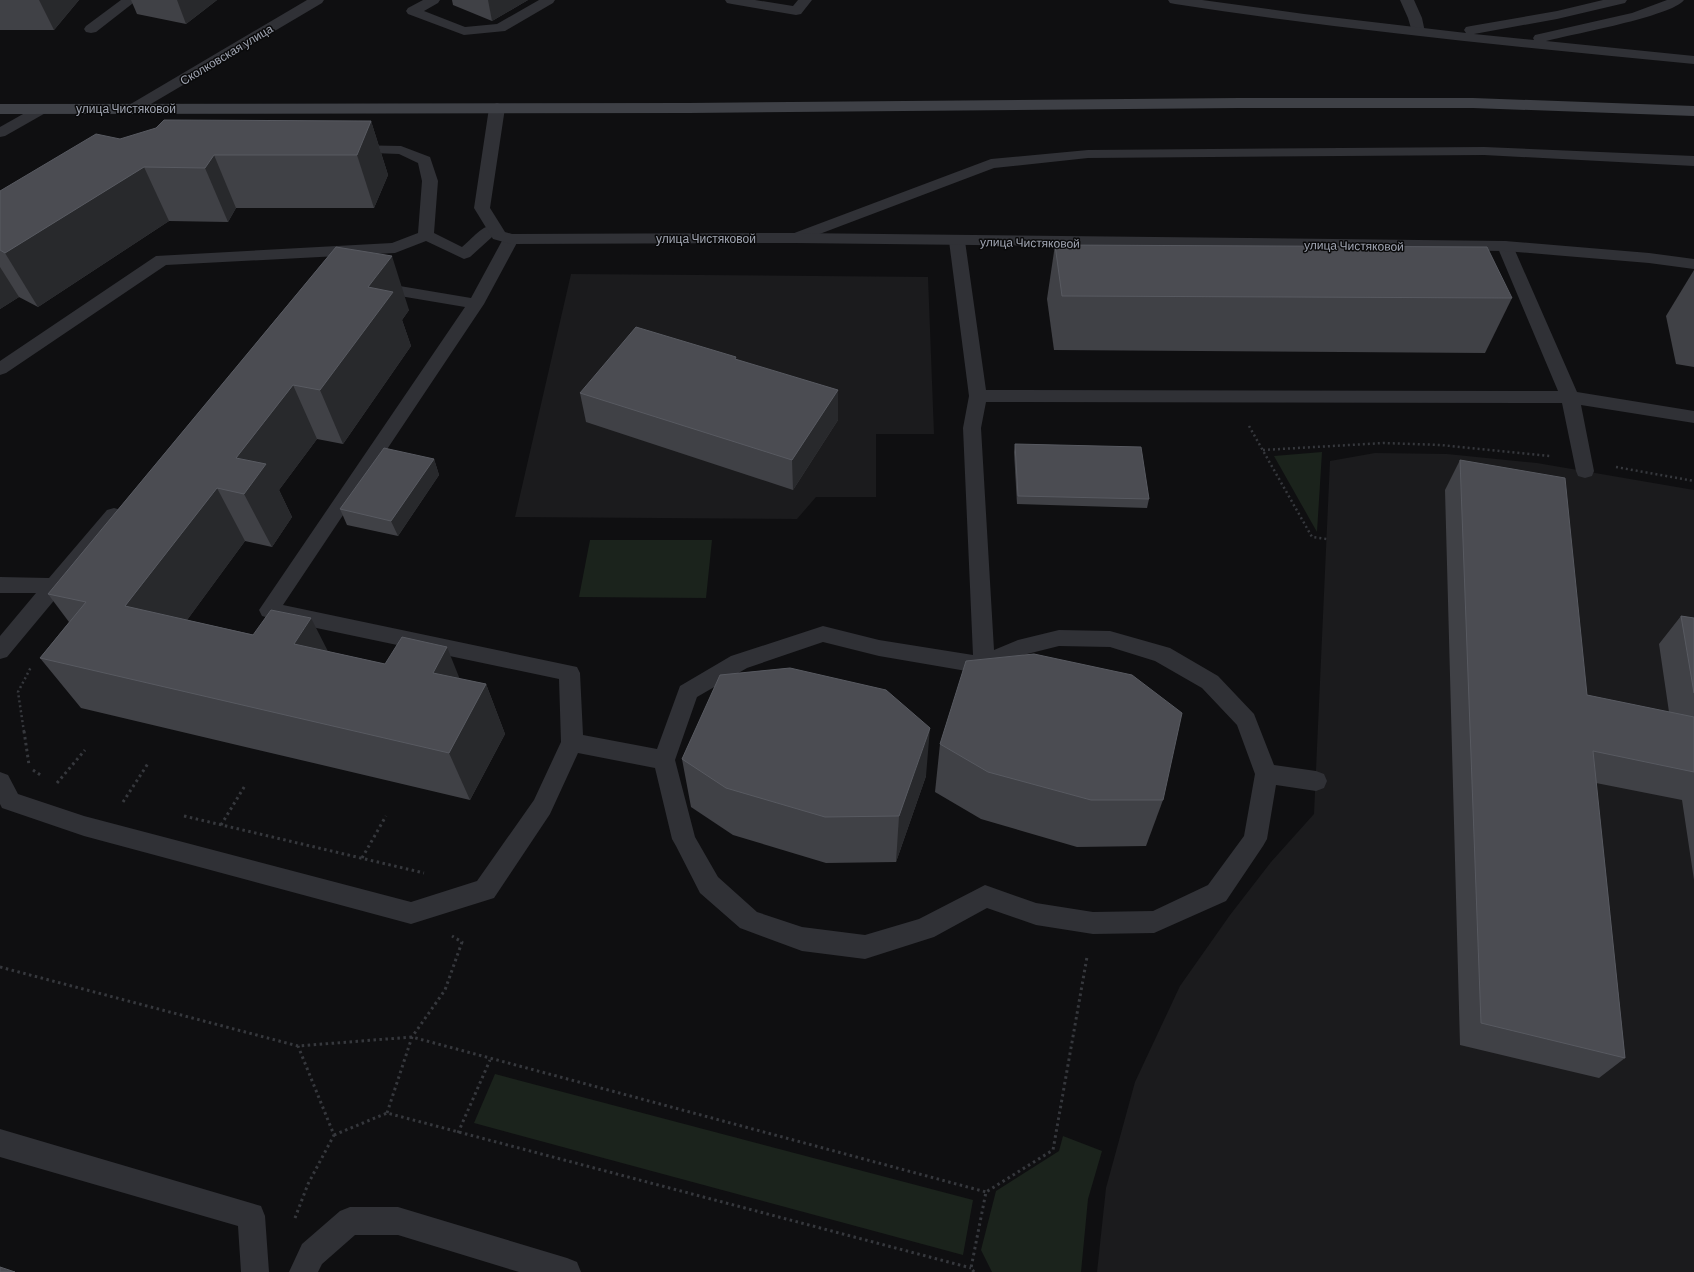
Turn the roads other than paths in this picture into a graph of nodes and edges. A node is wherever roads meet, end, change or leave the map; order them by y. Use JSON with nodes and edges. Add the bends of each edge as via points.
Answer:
{"nodes":[{"id":1,"x":130,"y":0,"type":"edge"},
{"id":2,"x":318,"y":0,"type":"edge"},
{"id":3,"x":432,"y":0,"type":"edge"},
{"id":4,"x":548,"y":0,"type":"edge"},
{"id":5,"x":732,"y":0,"type":"edge"},
{"id":6,"x":805,"y":0,"type":"edge"},
{"id":7,"x":1175,"y":0,"type":"edge"},
{"id":8,"x":1407,"y":0,"type":"edge"},
{"id":9,"x":1620,"y":0,"type":"edge"},
{"id":10,"x":1677,"y":0,"type":"edge"},
{"id":11,"x":91,"y":28,"type":"dead end"},
{"id":12,"x":1418,"y":32,"type":"junction"},
{"id":13,"x":1445,"y":34,"type":"junction"},
{"id":14,"x":1523,"y":42,"type":"junction"},
{"id":15,"x":1694,"y":60,"type":"edge"},
{"id":16,"x":44,"y":108,"type":"junction"},
{"id":17,"x":134,"y":108,"type":"junction"},
{"id":18,"x":497,"y":108,"type":"junction"},
{"id":19,"x":0,"y":109,"type":"edge"},
{"id":20,"x":1694,"y":111,"type":"edge"},
{"id":21,"x":0,"y":133,"type":"edge"},
{"id":22,"x":337,"y":149,"type":"edge"},
{"id":23,"x":1694,"y":161,"type":"edge"},
{"id":24,"x":494,"y":228,"type":"junction"},
{"id":25,"x":426,"y":235,"type":"junction"},
{"id":26,"x":795,"y":238,"type":"junction"},
{"id":27,"x":511,"y":239,"type":"junction"},
{"id":28,"x":957,"y":241,"type":"junction"},
{"id":29,"x":1505,"y":246,"type":"junction"},
{"id":30,"x":1694,"y":264,"type":"edge"},
{"id":31,"x":361,"y":285,"type":"edge"},
{"id":32,"x":476,"y":304,"type":"junction"},
{"id":33,"x":0,"y":369,"type":"edge"},
{"id":34,"x":978,"y":396,"type":"junction"},
{"id":35,"x":1570,"y":397,"type":"junction"},
{"id":36,"x":1694,"y":417,"type":"edge"},
{"id":37,"x":1584,"y":466,"type":"road end"},
{"id":38,"x":125,"y":501,"type":"edge"},
{"id":39,"x":0,"y":586,"type":"edge"},
{"id":40,"x":54,"y":586,"type":"junction"},
{"id":41,"x":0,"y":651,"type":"edge"},
{"id":42,"x":984,"y":665,"type":"junction"},
{"id":43,"x":572,"y":742,"type":"junction"},
{"id":44,"x":664,"y":760,"type":"junction"},
{"id":45,"x":1266,"y":774,"type":"junction"},
{"id":46,"x":1316,"y":781,"type":"dead end"},
{"id":47,"x":0,"y":782,"type":"edge"},
{"id":48,"x":0,"y":1143,"type":"edge"},
{"id":49,"x":255,"y":1272,"type":"edge"},
{"id":50,"x":303,"y":1272,"type":"edge"},
{"id":51,"x":567,"y":1272,"type":"edge"}],
"edges":[{"from":1,"to":11,"type":"street"},
{"from":2,"to":17,"type":"street","name":"Сколковская улица"},
{"from":3,"to":4,"type":"lane","via":[[413,11],[464,31],[500,28]]},
{"from":5,"to":6,"type":"lane","via":[[796,11]]},
{"from":7,"to":12,"type":"street","via":[[1259,14]]},
{"from":8,"to":12,"type":"lane"},
{"from":9,"to":13,"type":"street","via":[[1557,15]]},
{"from":10,"to":14,"type":"street","via":[[1636,16]]},
{"from":12,"to":13,"type":"street"},
{"from":13,"to":14,"type":"street"},
{"from":14,"to":15,"type":"street"},
{"from":16,"to":17,"type":"street","name":"улица Чистяковой"},
{"from":16,"to":19,"type":"street","name":"улица Чистяковой"},
{"from":16,"to":21,"type":"lane"},
{"from":17,"to":18,"type":"street","name":"улица Чистяковой"},
{"from":18,"to":20,"type":"street","name":"улица Чистяковой","via":[[1473,103]]},
{"from":18,"to":24,"type":"street","via":[[482,208]]},
{"from":22,"to":25,"type":"lane","via":[[401,150],[425,160],[430,181]]},
{"from":23,"to":26,"type":"lane","via":[[1484,151],[1088,154],[991,164]]},
{"from":24,"to":25,"type":"lane","via":[[464,254]]},
{"from":24,"to":27,"type":"street","via":[[499,235]]},
{"from":25,"to":33,"type":"lane","via":[[395,248],[162,260]]},
{"from":26,"to":27,"type":"street","name":"улица Чистяковой"},
{"from":26,"to":28,"type":"street","name":"улица Чистяковой"},
{"from":27,"to":32,"type":"lane"},
{"from":28,"to":29,"type":"street","name":"улица Чистяковой"},
{"from":28,"to":34,"type":"lane"},
{"from":29,"to":30,"type":"street","name":"улица Чистяковой"},
{"from":29,"to":35,"type":"lane"},
{"from":31,"to":32,"type":"lane"},
{"from":32,"to":43,"type":"lane","via":[[269,610],[569,673]]},
{"from":34,"to":35,"type":"lane"},
{"from":34,"to":42,"type":"lane","via":[[972,428]]},
{"from":35,"to":36,"type":"lane"},
{"from":35,"to":37,"type":"lane"},
{"from":38,"to":40,"type":"lane"},
{"from":39,"to":40,"type":"lane"},
{"from":40,"to":41,"type":"lane"},
{"from":42,"to":44,"type":"lane","via":[[879,648],[823,634],[739,662],[688,692]]},
{"from":42,"to":45,"type":"lane","via":[[1018,648],[1060,638],[1110,640],[1162,654],[1210,682],[1246,720]]},
{"from":43,"to":44,"type":"lane"},
{"from":43,"to":47,"type":"lane","via":[[542,806],[485,890],[411,913],[84,826],[10,801]]},
{"from":44,"to":45,"type":"lane","via":[[684,840],[709,885],[749,920],[802,939],[865,947],[925,930],[985,896],[1036,914],[1093,923],[1154,922],[1217,893],[1255,839]]},
{"from":45,"to":46,"type":"lane"},
{"from":48,"to":49,"type":"lane","via":[[252,1216]]},
{"from":50,"to":51,"type":"lane","via":[[312,1254],[350,1221],[398,1221]]}]}
